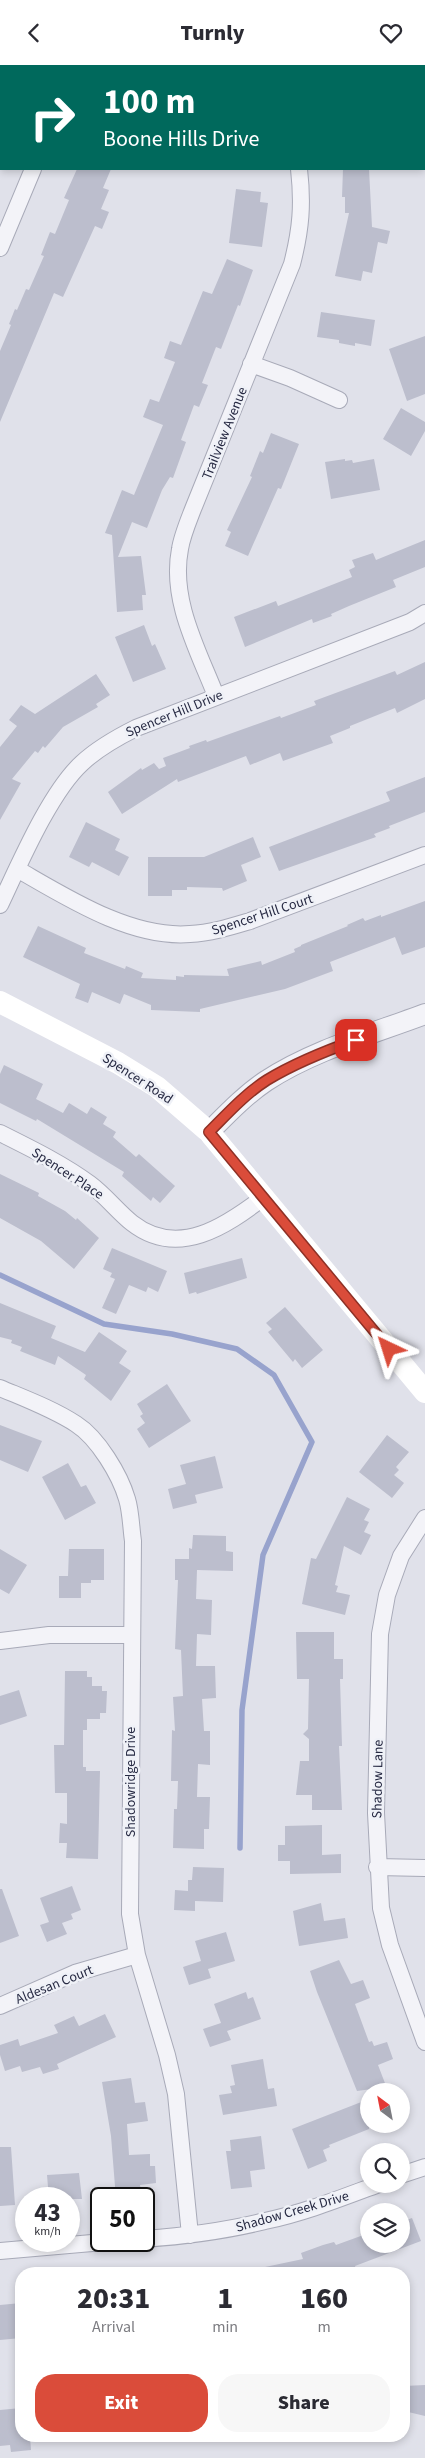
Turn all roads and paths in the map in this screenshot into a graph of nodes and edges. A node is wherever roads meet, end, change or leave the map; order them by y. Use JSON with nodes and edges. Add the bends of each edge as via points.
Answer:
{"nodes":[{"id":1,"x":33,"y":170,"type":"edge"},
{"id":2,"x":299,"y":170,"type":"edge"},
{"id":3,"x":0,"y":248,"type":"edge"},
{"id":4,"x":252,"y":364,"type":"junction"},
{"id":5,"x":339,"y":400,"type":"dead end"},
{"id":6,"x":425,"y":613,"type":"edge"},
{"id":7,"x":216,"y":696,"type":"junction"},
{"id":8,"x":425,"y":855,"type":"edge"},
{"id":9,"x":17,"y":869,"type":"junction"},
{"id":10,"x":0,"y":905,"type":"edge"},
{"id":11,"x":0,"y":1002,"type":"edge"},
{"id":12,"x":425,"y":1014,"type":"edge"},
{"id":13,"x":209,"y":1132,"type":"junction"},
{"id":14,"x":0,"y":1133,"type":"edge"},
{"id":15,"x":264,"y":1197,"type":"junction"},
{"id":16,"x":0,"y":1388,"type":"edge"},
{"id":17,"x":425,"y":1392,"type":"edge"},
{"id":18,"x":425,"y":1518,"type":"edge"},
{"id":19,"x":130,"y":1635,"type":"junction"},
{"id":20,"x":0,"y":1641,"type":"edge"},
{"id":21,"x":377,"y":1867,"type":"junction"},
{"id":22,"x":425,"y":1867,"type":"edge"},
{"id":23,"x":137,"y":1955,"type":"junction"},
{"id":24,"x":0,"y":2006,"type":"edge"},
{"id":25,"x":425,"y":2042,"type":"edge"},
{"id":26,"x":425,"y":2167,"type":"edge"},
{"id":27,"x":410,"y":2172,"type":"edge"},
{"id":28,"x":360,"y":2191,"type":"edge"},
{"id":29,"x":190,"y":2235,"type":"junction"},
{"id":30,"x":155,"y":2238,"type":"edge"},
{"id":31,"x":90,"y":2243,"type":"edge"},
{"id":32,"x":0,"y":2251,"type":"edge"}],
"edges":[{"from":1,"to":3,"type":"street"},
{"from":2,"to":4,"type":"street","name":"Trailview Avenue","via":[[303,200],[292,264]]},
{"from":4,"to":5,"type":"street","via":[[290,377]]},
{"from":4,"to":7,"type":"street","name":"Trailview Avenue","via":[[180,549],[178,583],[184,615]]},
{"from":6,"to":7,"type":"street","name":"Spencer Hill Drive","via":[[410,622]]},
{"from":7,"to":9,"type":"street","name":"Spencer Hill Drive","via":[[136,727],[108,742],[81,764],[61,787]]},
{"from":8,"to":9,"type":"street","name":"Spencer Hill Court","via":[[250,921],[188,935],[131,926],[55,891]]},
{"from":9,"to":10,"type":"street","name":"Spencer Hill Drive"},
{"from":11,"to":13,"type":"main road","name":"Spencer Road","via":[[118,1063],[157,1087]]},
{"from":12,"to":13,"type":"street","via":[[288,1068],[246,1096]]},
{"from":13,"to":15,"type":"main road","name":"Spencer Road"},
{"from":14,"to":15,"type":"street","name":"Spencer Place","via":[[90,1184],[133,1224],[169,1238],[182,1239],[211,1232]]},
{"from":15,"to":17,"type":"main road","name":"Spencer Road"},
{"from":16,"to":19,"type":"street","name":"Shadowridge Drive","via":[[78,1425],[100,1448],[118,1476],[128,1501],[133,1541]]},
{"from":18,"to":21,"type":"street","name":"Shadow Lane","via":[[401,1556],[387,1595],[380,1634]]},
{"from":19,"to":20,"type":"street","via":[[49,1635]]},
{"from":19,"to":23,"type":"street","name":"Shadowridge Drive","via":[[130,1914]]},
{"from":21,"to":22,"type":"street"},
{"from":21,"to":25,"type":"street","name":"Shadow Lane","via":[[381,1908],[390,1945]]},
{"from":23,"to":24,"type":"street","name":"Aldesan Court","via":[[75,1973]]},
{"from":23,"to":29,"type":"street","name":"Shadowridge Drive","via":[[168,2055],[176,2094]]},
{"from":26,"to":27,"type":"street"},
{"from":28,"to":29,"type":"street","name":"Shadow Creek Drive","via":[[267,2221]]},
{"from":29,"to":30,"type":"street","name":"Shadow Creek Drive"},
{"from":31,"to":32,"type":"street"}]}
